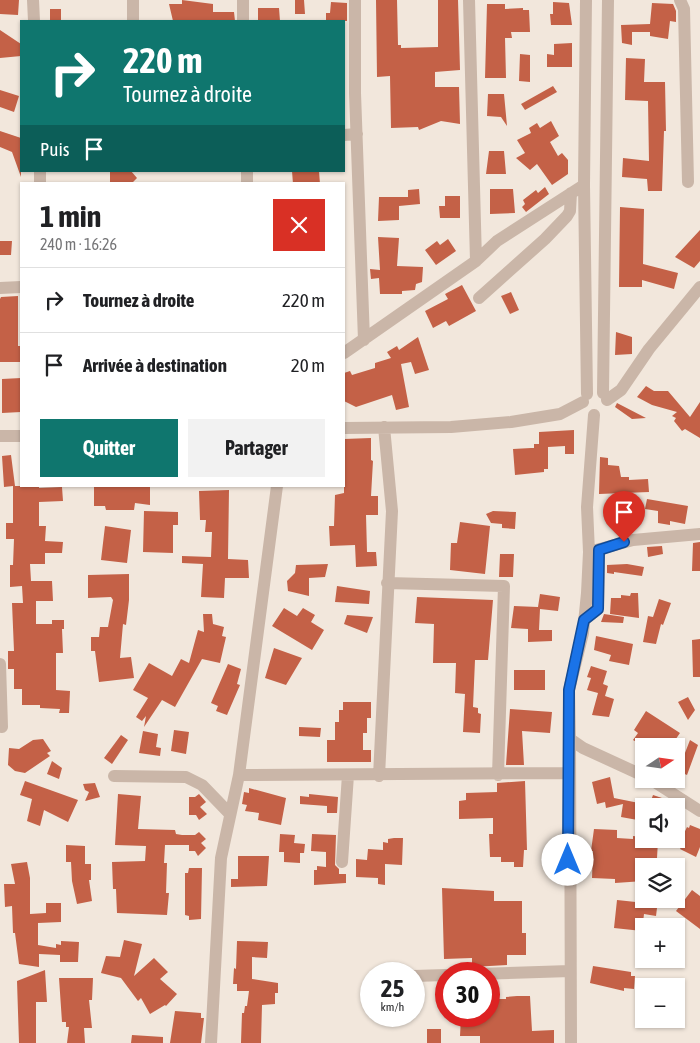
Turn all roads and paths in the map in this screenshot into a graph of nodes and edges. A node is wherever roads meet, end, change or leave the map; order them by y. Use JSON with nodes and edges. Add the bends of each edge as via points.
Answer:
{"nodes":[{"id":1,"x":33,"y":0,"type":"edge"},
{"id":2,"x":133,"y":0,"type":"edge"},
{"id":3,"x":243,"y":0,"type":"edge"},
{"id":4,"x":355,"y":0,"type":"edge"},
{"id":5,"x":469,"y":0,"type":"edge"},
{"id":6,"x":586,"y":0,"type":"edge"},
{"id":7,"x":608,"y":0,"type":"edge"},
{"id":8,"x":680,"y":0,"type":"edge"},
{"id":9,"x":34,"y":20,"type":"edge"},
{"id":10,"x":133,"y":20,"type":"edge"},
{"id":11,"x":243,"y":20,"type":"edge"},
{"id":12,"x":350,"y":134,"type":"edge"},
{"id":13,"x":688,"y":182,"type":"dead end"},
{"id":14,"x":584,"y":185,"type":"junction"},
{"id":15,"x":570,"y":193,"type":"junction"},
{"id":16,"x":476,"y":261,"type":"junction"},
{"id":17,"x":700,"y":286,"type":"edge"},
{"id":18,"x":20,"y":287,"type":"edge"},
{"id":19,"x":0,"y":288,"type":"edge"},
{"id":20,"x":479,"y":298,"type":"dead end"},
{"id":21,"x":364,"y":340,"type":"junction"},
{"id":22,"x":345,"y":352,"type":"edge"},
{"id":23,"x":605,"y":396,"type":"junction"},
{"id":24,"x":585,"y":398,"type":"junction"},
{"id":25,"x":594,"y":415,"type":"junction"},
{"id":26,"x":384,"y":427,"type":"junction"},
{"id":27,"x":345,"y":428,"type":"edge"},
{"id":28,"x":0,"y":436,"type":"edge"},
{"id":29,"x":20,"y":436,"type":"edge"},
{"id":30,"x":277,"y":487,"type":"edge"},
{"id":31,"x":700,"y":534,"type":"edge"},
{"id":32,"x":594,"y":551,"type":"junction"},
{"id":33,"x":387,"y":582,"type":"junction"},
{"id":34,"x":0,"y":664,"type":"edge"},
{"id":35,"x":2,"y":727,"type":"dead end"},
{"id":36,"x":570,"y":739,"type":"junction"},
{"id":37,"x":635,"y":772,"type":"edge"},
{"id":38,"x":569,"y":773,"type":"junction"},
{"id":39,"x":239,"y":775,"type":"junction"},
{"id":40,"x":348,"y":775,"type":"junction"},
{"id":41,"x":498,"y":775,"type":"junction"},
{"id":42,"x":114,"y":776,"type":"dead end"},
{"id":43,"x":380,"y":776,"type":"junction"},
{"id":44,"x":664,"y":788,"type":"edge"},
{"id":45,"x":700,"y":811,"type":"edge"},
{"id":46,"x":230,"y":814,"type":"junction"},
{"id":47,"x":342,"y":862,"type":"dead end"},
{"id":48,"x":570,"y":971,"type":"junction"},
{"id":49,"x":500,"y":973,"type":"edge"},
{"id":50,"x":212,"y":1043,"type":"edge"},
{"id":51,"x":571,"y":1043,"type":"edge"}],
"edges":[{"from":1,"to":9,"type":"street"},
{"from":2,"to":10,"type":"street"},
{"from":3,"to":11,"type":"street"},
{"from":4,"to":12,"type":"street"},
{"from":5,"to":16,"type":"street"},
{"from":6,"to":14,"type":"street"},
{"from":7,"to":23,"type":"street"},
{"from":8,"to":13,"type":"street","via":[[684,9]]},
{"from":12,"to":21,"type":"street"},
{"from":14,"to":15,"type":"street"},
{"from":14,"to":24,"type":"street"},
{"from":15,"to":16,"type":"street","via":[[497,241]]},
{"from":15,"to":20,"type":"street","via":[[567,216],[545,240]]},
{"from":16,"to":21,"type":"street"},
{"from":17,"to":23,"type":"street","via":[[649,349],[621,390]]},
{"from":18,"to":19,"type":"street"},
{"from":21,"to":22,"type":"street"},
{"from":23,"to":24,"type":"street","via":[[594,390]]},
{"from":23,"to":25,"type":"street","via":[[603,412]]},
{"from":24,"to":25,"type":"street","via":[[586,410]]},
{"from":24,"to":26,"type":"street","via":[[560,414],[511,422],[451,427]]},
{"from":25,"to":32,"type":"street","via":[[587,507]]},
{"from":26,"to":27,"type":"street"},
{"from":26,"to":33,"type":"street","via":[[392,511]]},
{"from":28,"to":29,"type":"street"},
{"from":30,"to":39,"type":"street"},
{"from":31,"to":32,"type":"street","via":[[633,540]]},
{"from":32,"to":36,"type":"street","via":[[593,594],[569,690]]},
{"from":33,"to":41,"type":"street","via":[[504,586]]},
{"from":33,"to":43,"type":"street"},
{"from":34,"to":35,"type":"street"},
{"from":36,"to":37,"type":"street"},
{"from":36,"to":38,"type":"street"},
{"from":38,"to":41,"type":"street"},
{"from":38,"to":48,"type":"street"},
{"from":39,"to":40,"type":"street"},
{"from":39,"to":46,"type":"street"},
{"from":40,"to":43,"type":"street"},
{"from":40,"to":47,"type":"street"},
{"from":41,"to":43,"type":"street"},
{"from":42,"to":46,"type":"street","via":[[186,777],[202,785]]},
{"from":44,"to":45,"type":"street"},
{"from":46,"to":50,"type":"street","via":[[222,858]]},
{"from":48,"to":49,"type":"street"},
{"from":48,"to":51,"type":"street"}]}
